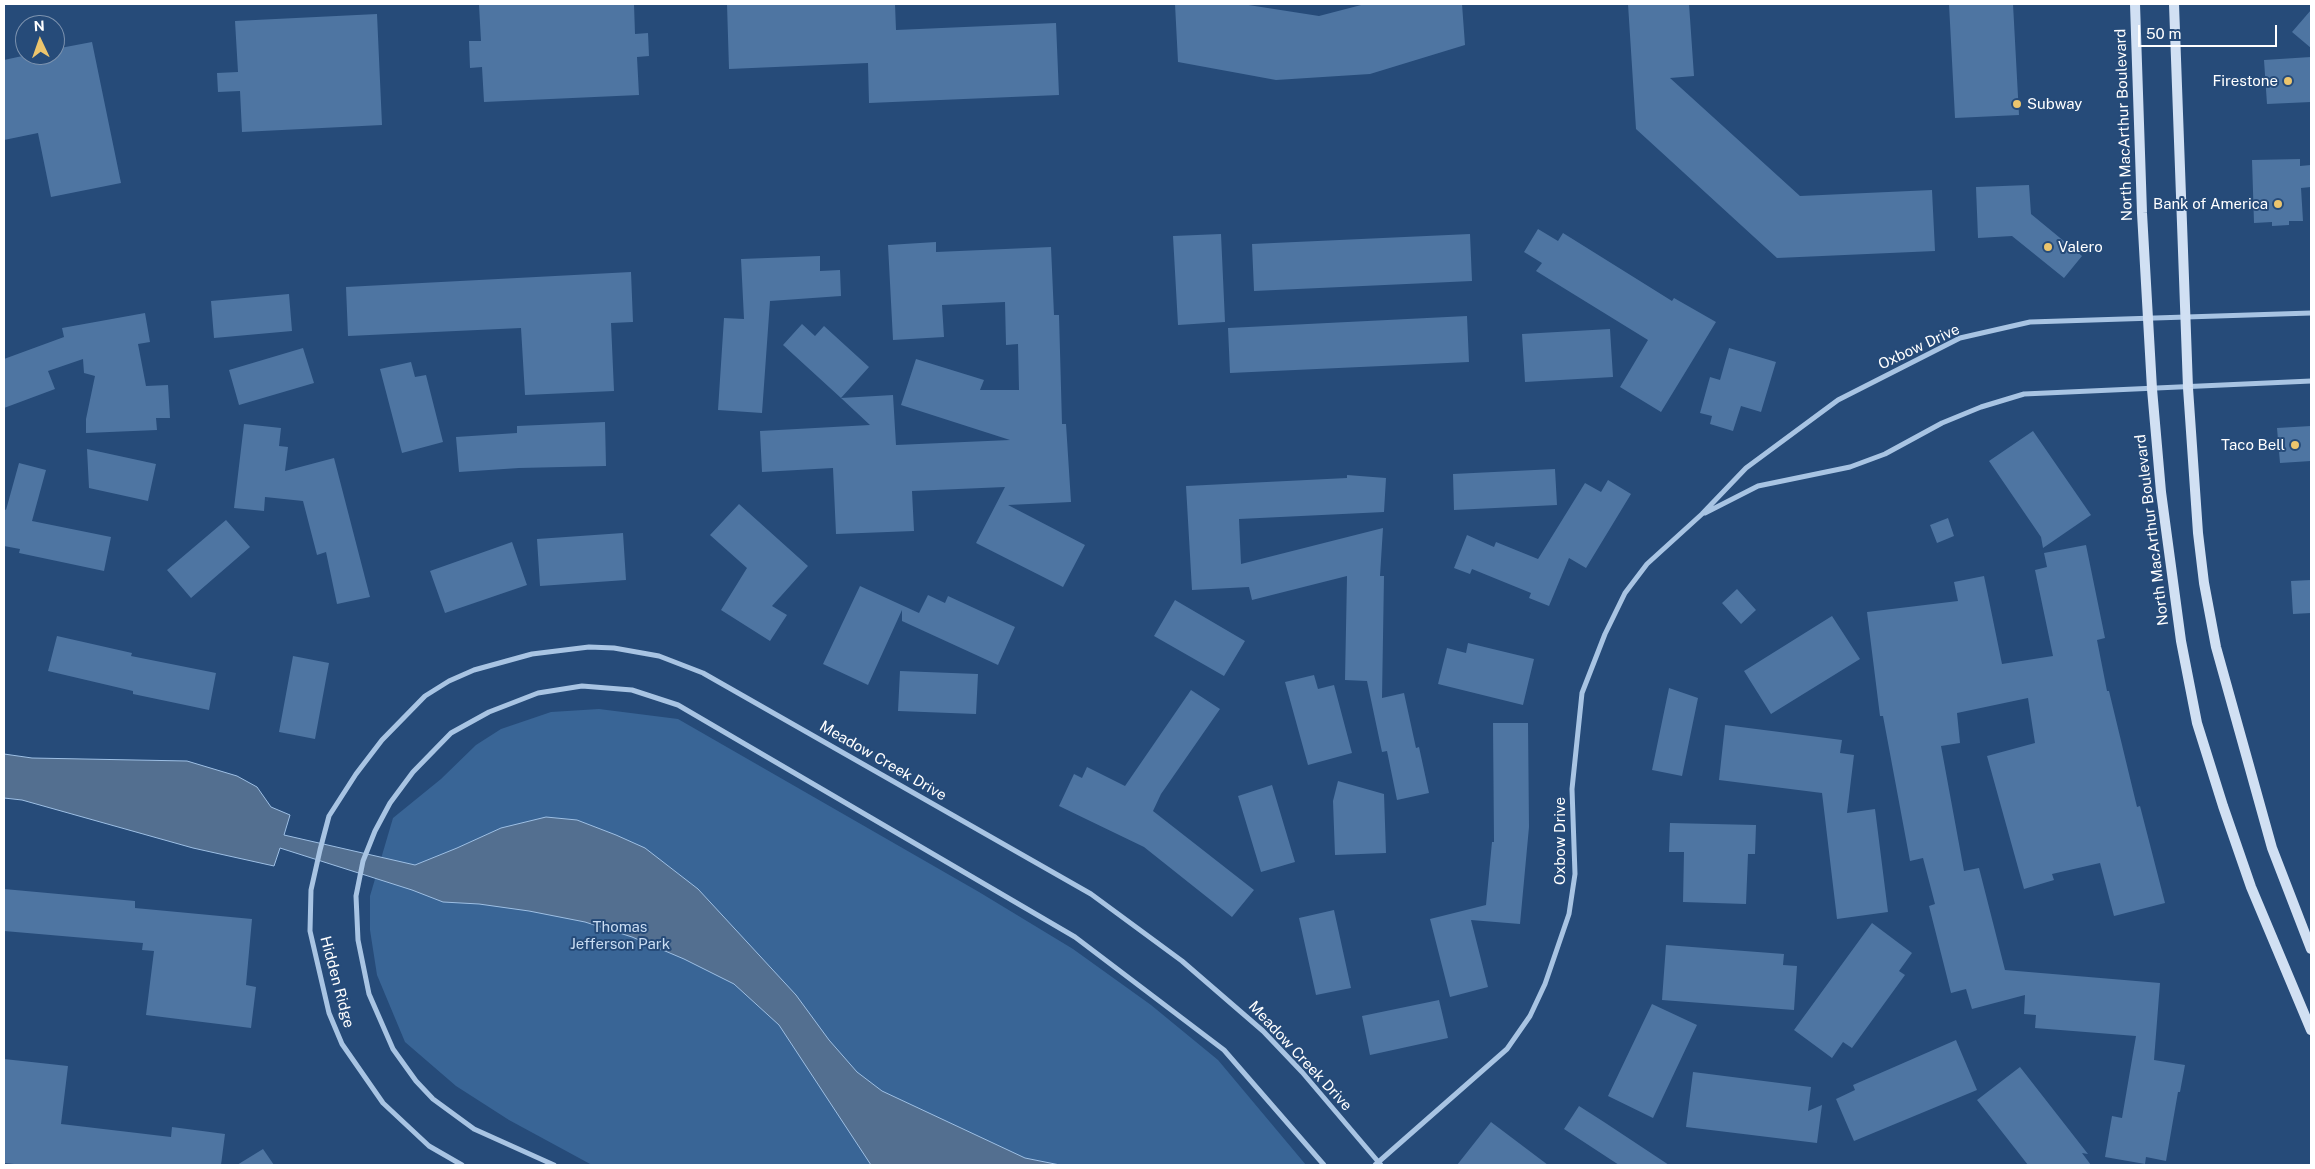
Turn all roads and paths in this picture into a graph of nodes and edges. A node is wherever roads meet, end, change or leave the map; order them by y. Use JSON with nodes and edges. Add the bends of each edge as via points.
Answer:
{"nodes":[{"id":1,"x":2135,"y":4,"type":"edge"},
{"id":2,"x":2174,"y":4,"type":"edge"},
{"id":3,"x":2311,"y":313,"type":"edge"},
{"id":4,"x":2148,"y":317,"type":"junction"},
{"id":5,"x":2186,"y":318,"type":"junction"},
{"id":6,"x":2311,"y":381,"type":"edge"},
{"id":7,"x":2188,"y":388,"type":"junction"},
{"id":8,"x":2152,"y":389,"type":"junction"},
{"id":9,"x":1702,"y":514,"type":"junction"},
{"id":10,"x":329,"y":816,"type":"joint"},
{"id":11,"x":2311,"y":949,"type":"edge"},
{"id":12,"x":2311,"y":1030,"type":"edge"},
{"id":13,"x":1378,"y":1164,"type":"edge"},
{"id":14,"x":462,"y":1165,"type":"edge"},
{"id":15,"x":554,"y":1165,"type":"edge"},
{"id":16,"x":1324,"y":1165,"type":"edge"}],
"edges":[{"from":1,"to":4,"type":"main road","name":"North MacArthur Boulevard"},
{"from":2,"to":5,"type":"main road"},
{"from":3,"to":5,"type":"street","name":"Oxbow Drive"},
{"from":4,"to":5,"type":"street","name":"Oxbow Drive"},
{"from":4,"to":8,"type":"main road","name":"North MacArthur Boulevard"},
{"from":4,"to":9,"type":"street","name":"Oxbow Drive","via":[[2030,322],[1960,338],[1838,400],[1746,468]]},
{"from":5,"to":7,"type":"main road"},
{"from":6,"to":7,"type":"street","name":"Oxbow Drive"},
{"from":7,"to":8,"type":"street","name":"Oxbow Drive"},
{"from":7,"to":11,"type":"main road","via":[[2198,533],[2216,647],[2272,848]]},
{"from":8,"to":9,"type":"street","name":"Oxbow Drive","via":[[2024,394],[1981,406],[1885,454],[1858,464],[1758,486]]},
{"from":8,"to":12,"type":"main road","name":"North MacArthur Boulevard","via":[[2180,641],[2197,723],[2251,887]]},
{"from":9,"to":13,"type":"street","name":"Oxbow Drive","via":[[1647,564],[1625,593],[1582,693],[1572,788],[1575,874],[1570,906],[1546,984],[1530,1016],[1507,1049]]},
{"from":10,"to":13,"type":"street","name":"Meadow Creek Drive","via":[[382,740],[425,696],[465,674],[532,654],[570,648],[614,648],[677,662],[752,699],[1091,894],[1182,961],[1264,1031]]},
{"from":10,"to":14,"type":"street","name":"Hidden Ridge","via":[[311,890],[310,931],[329,1013],[342,1044],[383,1103],[429,1146]]},
{"from":15,"to":16,"type":"street","name":"Hidden Ridge","via":[[474,1128],[434,1099],[416,1081],[393,1049],[369,994],[358,940],[356,896],[363,861],[390,803],[413,772],[450,733],[489,712],[538,693],[582,686],[632,690],[678,705],[1075,937],[1224,1050]]}]}
